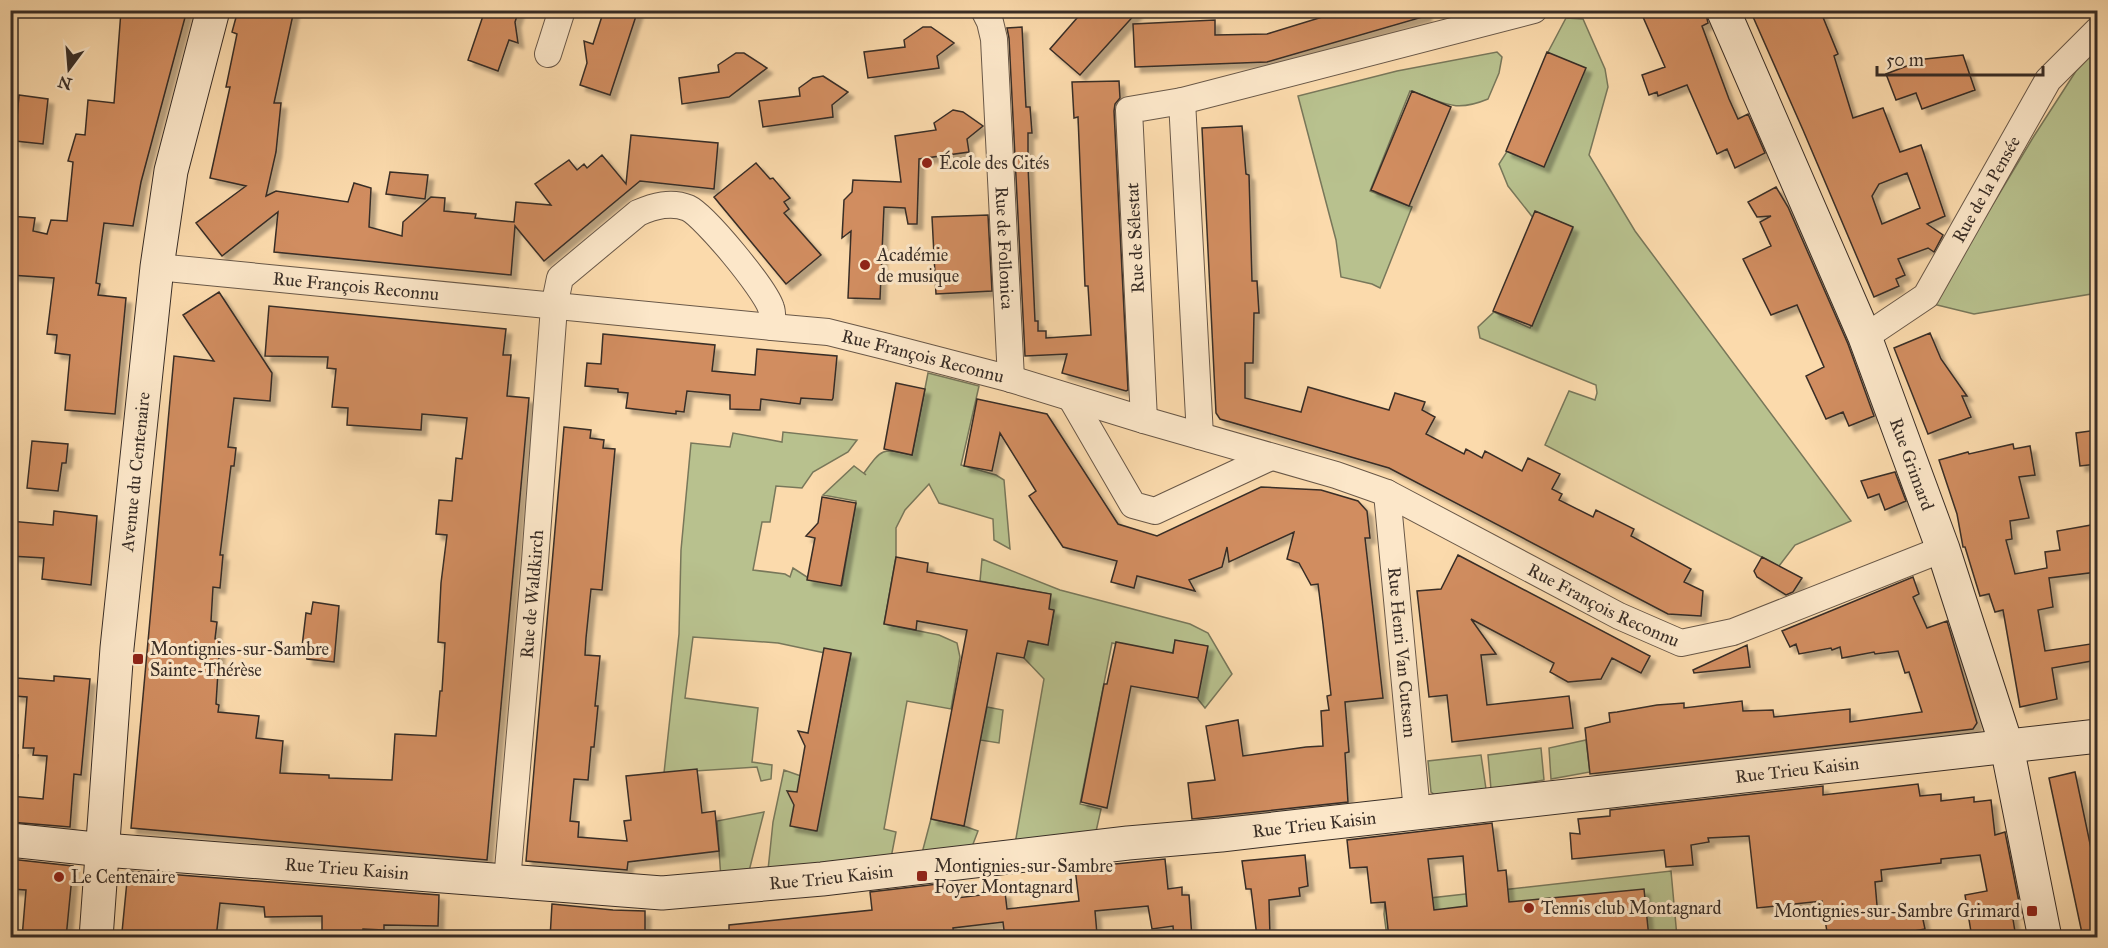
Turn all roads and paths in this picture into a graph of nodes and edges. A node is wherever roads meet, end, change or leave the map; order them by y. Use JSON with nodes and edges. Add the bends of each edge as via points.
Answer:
{"nodes":[{"id":1,"x":213,"y":10,"type":"edge"},
{"id":2,"x":562,"y":10,"type":"edge"},
{"id":3,"x":984,"y":10,"type":"edge"},
{"id":4,"x":1534,"y":10,"type":"edge"},
{"id":5,"x":1723,"y":10,"type":"edge"},
{"id":6,"x":2097,"y":30,"type":"edge"},
{"id":7,"x":548,"y":54,"type":"dead end"},
{"id":8,"x":1182,"y":101,"type":"junction"},
{"id":9,"x":157,"y":267,"type":"junction"},
{"id":10,"x":554,"y":307,"type":"junction"},
{"id":11,"x":772,"y":327,"type":"junction"},
{"id":12,"x":1865,"y":337,"type":"junction"},
{"id":13,"x":1011,"y":379,"type":"junction"},
{"id":14,"x":1071,"y":398,"type":"junction"},
{"id":15,"x":1144,"y":420,"type":"junction"},
{"id":16,"x":1200,"y":436,"type":"junction"},
{"id":17,"x":1271,"y":457,"type":"junction"},
{"id":18,"x":1388,"y":493,"type":"junction"},
{"id":19,"x":1943,"y":549,"type":"junction"},
{"id":20,"x":2097,"y":736,"type":"edge"},
{"id":21,"x":2007,"y":747,"type":"junction"},
{"id":22,"x":1417,"y":812,"type":"junction"},
{"id":23,"x":10,"y":840,"type":"edge"},
{"id":24,"x":104,"y":850,"type":"junction"},
{"id":25,"x":507,"y":881,"type":"junction"},
{"id":26,"x":96,"y":938,"type":"edge"},
{"id":27,"x":2045,"y":938,"type":"edge"}],
"edges":[{"from":1,"to":9,"type":"street","name":"Avenue du Centenaire","via":[[171,171]]},
{"from":2,"to":7,"type":"street"},
{"from":3,"to":13,"type":"street","name":"Rue de Follonica","via":[[994,39]]},
{"from":4,"to":8,"type":"street","name":"Rue de Sélestat"},
{"from":5,"to":12,"type":"street","name":"Rue Grimard"},
{"from":6,"to":12,"type":"street","name":"Rue de la Pensée","via":[[2048,80],[1926,296]]},
{"from":8,"to":15,"type":"street","name":"Rue de Sélestat","via":[[1130,110]]},
{"from":8,"to":16,"type":"street"},
{"from":9,"to":10,"type":"street","name":"Rue François Reconnu"},
{"from":9,"to":24,"type":"street","name":"Avenue du Centenaire","via":[[117,648]]},
{"from":10,"to":11,"type":"street","name":"Rue François Reconnu"},
{"from":10,"to":11,"type":"street","via":[[560,278],[638,213],[669,205],[687,208],[701,216],[758,286],[771,308]]},
{"from":10,"to":25,"type":"street","name":"Rue de Waldkirch"},
{"from":11,"to":13,"type":"street","name":"Rue François Reconnu","via":[[828,332]]},
{"from":12,"to":19,"type":"street","name":"Rue Grimard"},
{"from":13,"to":14,"type":"street","name":"Rue François Reconnu"},
{"from":14,"to":15,"type":"street","name":"Rue François Reconnu"},
{"from":14,"to":17,"type":"street","via":[[1133,505],[1155,511]]},
{"from":15,"to":16,"type":"street","name":"Rue François Reconnu"},
{"from":16,"to":17,"type":"street","name":"Rue François Reconnu"},
{"from":17,"to":18,"type":"street","name":"Rue François Reconnu"},
{"from":18,"to":19,"type":"street","name":"Rue François Reconnu","via":[[1619,616],[1682,643],[1733,632]]},
{"from":18,"to":22,"type":"street","name":"Rue Henri Van Cutsem"},
{"from":19,"to":21,"type":"street","name":"Rue Grimard"},
{"from":20,"to":21,"type":"street","name":"Rue Trieu Kaisin"},
{"from":21,"to":22,"type":"street","name":"Rue Trieu Kaisin"},
{"from":21,"to":27,"type":"street","name":"Rue Grimard"},
{"from":22,"to":25,"type":"street","name":"Rue Trieu Kaisin","via":[[822,879],[662,893]]},
{"from":23,"to":24,"type":"street","name":"Rue Trieu Kaisin"},
{"from":24,"to":25,"type":"street","name":"Rue Trieu Kaisin"},
{"from":24,"to":26,"type":"street","name":"Avenue du Centenaire"}]}
